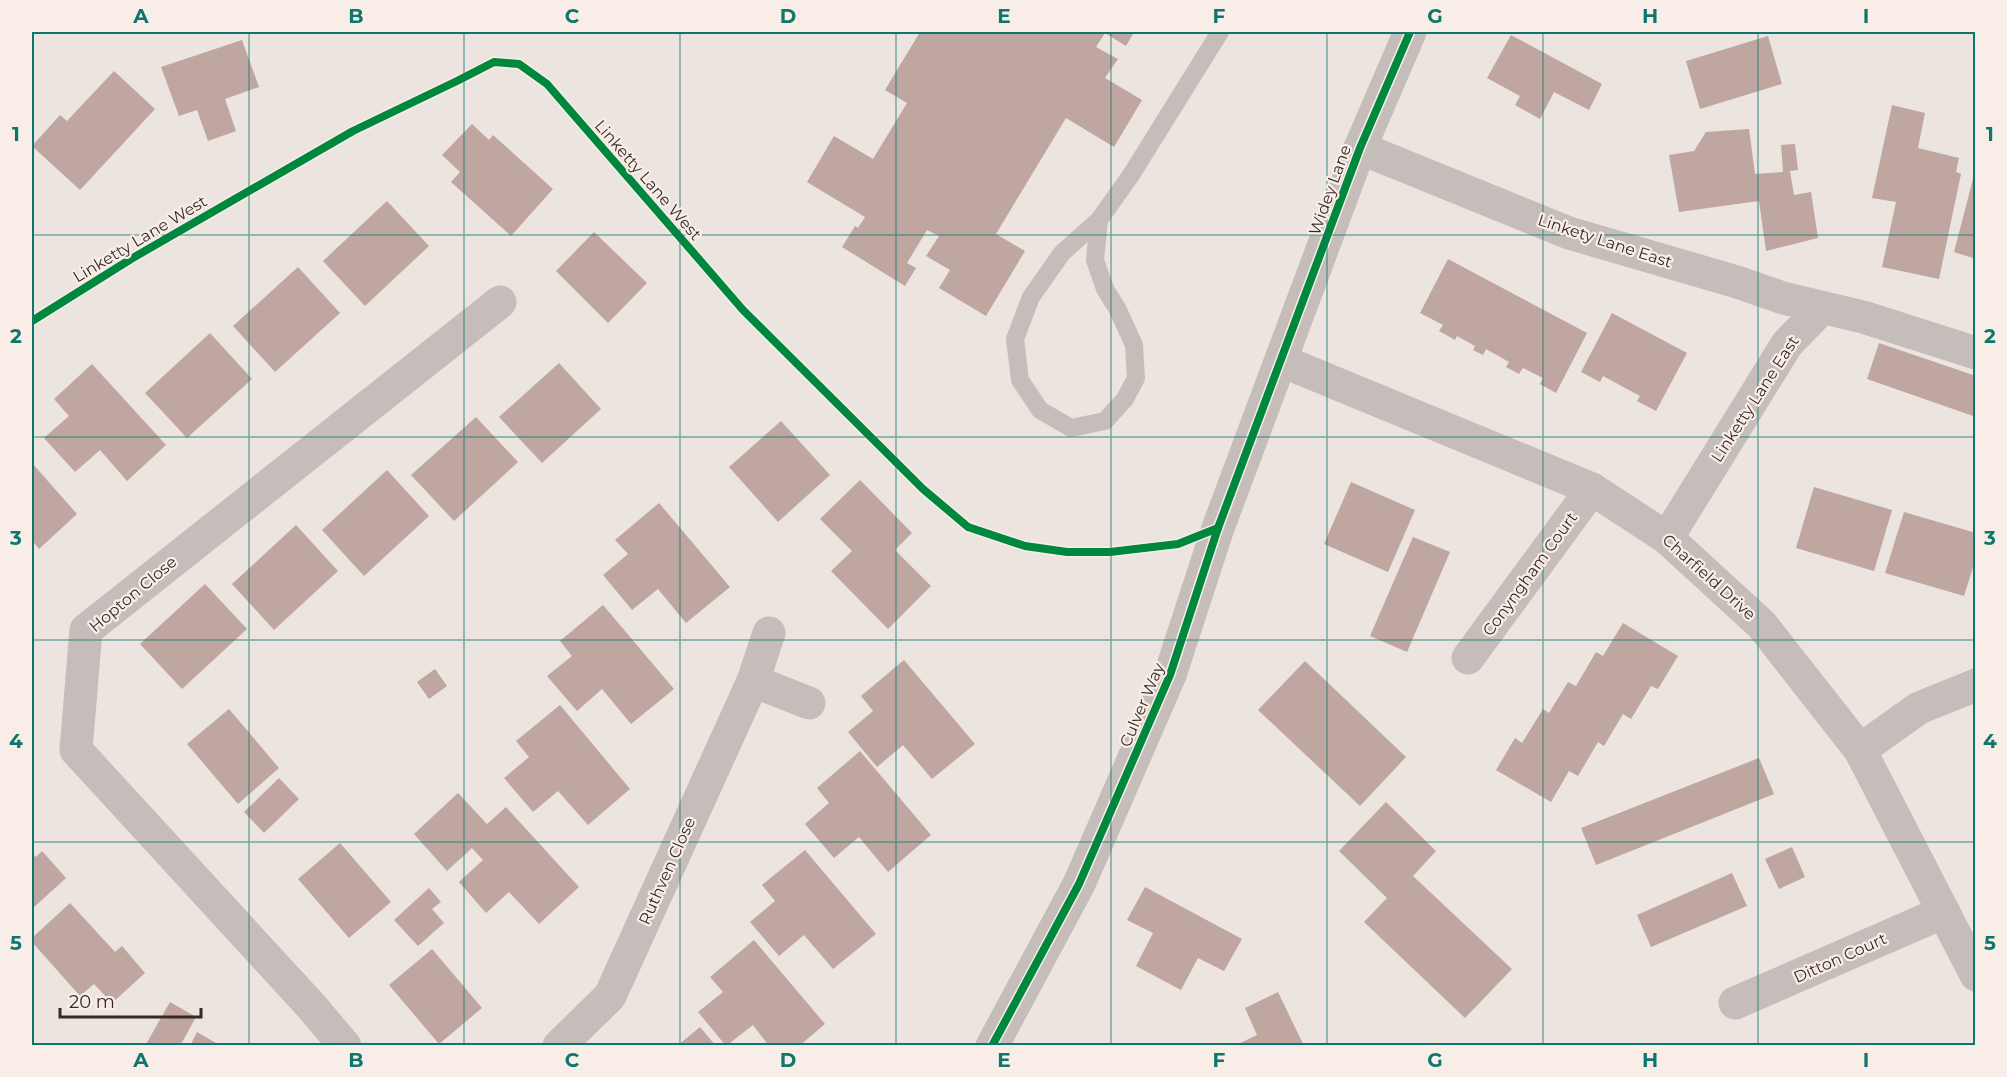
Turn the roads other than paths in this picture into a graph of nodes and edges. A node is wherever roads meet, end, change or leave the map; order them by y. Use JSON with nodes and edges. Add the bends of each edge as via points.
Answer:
{"nodes":[{"id":1,"x":1220,"y":32,"type":"edge"},
{"id":2,"x":1410,"y":32,"type":"edge"},
{"id":3,"x":1360,"y":148,"type":"junction"},
{"id":4,"x":1099,"y":220,"type":"junction"},
{"id":5,"x":500,"y":302,"type":"dead end"},
{"id":6,"x":1822,"y":308,"type":"junction"},
{"id":7,"x":1976,"y":352,"type":"edge"},
{"id":8,"x":1282,"y":361,"type":"junction"},
{"id":9,"x":1592,"y":489,"type":"junction"},
{"id":10,"x":1667,"y":538,"type":"junction"},
{"id":11,"x":769,"y":633,"type":"dead end"},
{"id":12,"x":1467,"y":658,"type":"dead end"},
{"id":13,"x":753,"y":681,"type":"junction"},
{"id":14,"x":1976,"y":685,"type":"edge"},
{"id":15,"x":809,"y":703,"type":"dead end"},
{"id":16,"x":1860,"y":750,"type":"junction"},
{"id":17,"x":1944,"y":912,"type":"junction"},
{"id":18,"x":1976,"y":975,"type":"edge"},
{"id":19,"x":1735,"y":1003,"type":"dead end"},
{"id":20,"x":345,"y":1046,"type":"edge"},
{"id":21,"x":559,"y":1046,"type":"edge"},
{"id":22,"x":992,"y":1046,"type":"edge"}],
"edges":[{"from":1,"to":4,"type":"lane"},
{"from":2,"to":3,"type":"street","name":"Widey Lane"},
{"from":3,"to":6,"type":"street","name":"Linkety Lane East","via":[[1569,233]]},
{"from":3,"to":8,"type":"street","name":"Widey Lane"},
{"from":4,"to":4,"type":"lane","via":[[1095,260],[1134,345],[1136,378],[1125,399],[1105,421],[1071,428],[1040,410],[1020,380],[1015,339],[1031,297],[1062,253]]},
{"from":5,"to":20,"type":"street","name":"Hopton Close","via":[[86,630],[76,750]]},
{"from":6,"to":7,"type":"street","via":[[1863,316]]},
{"from":6,"to":10,"type":"street","name":"Linketty Lane East","via":[[1787,344]]},
{"from":8,"to":9,"type":"street","name":"Charfield Drive"},
{"from":8,"to":22,"type":"street","name":"Culver Way","via":[[1218,528],[1170,675],[1078,884]]},
{"from":9,"to":10,"type":"street","name":"Charfield Drive"},
{"from":9,"to":12,"type":"street","name":"Conyngham Court"},
{"from":10,"to":16,"type":"street","name":"Charfield Drive","via":[[1761,625]]},
{"from":11,"to":13,"type":"street","name":"Ruthven Close"},
{"from":13,"to":15,"type":"street"},
{"from":13,"to":21,"type":"street","name":"Ruthven Close","via":[[610,996]]},
{"from":14,"to":16,"type":"street","via":[[1919,708]]},
{"from":16,"to":17,"type":"street","name":"Charfield Drive"},
{"from":17,"to":18,"type":"street","name":"Charfield Drive"},
{"from":17,"to":19,"type":"street","name":"Ditton Court"}]}
